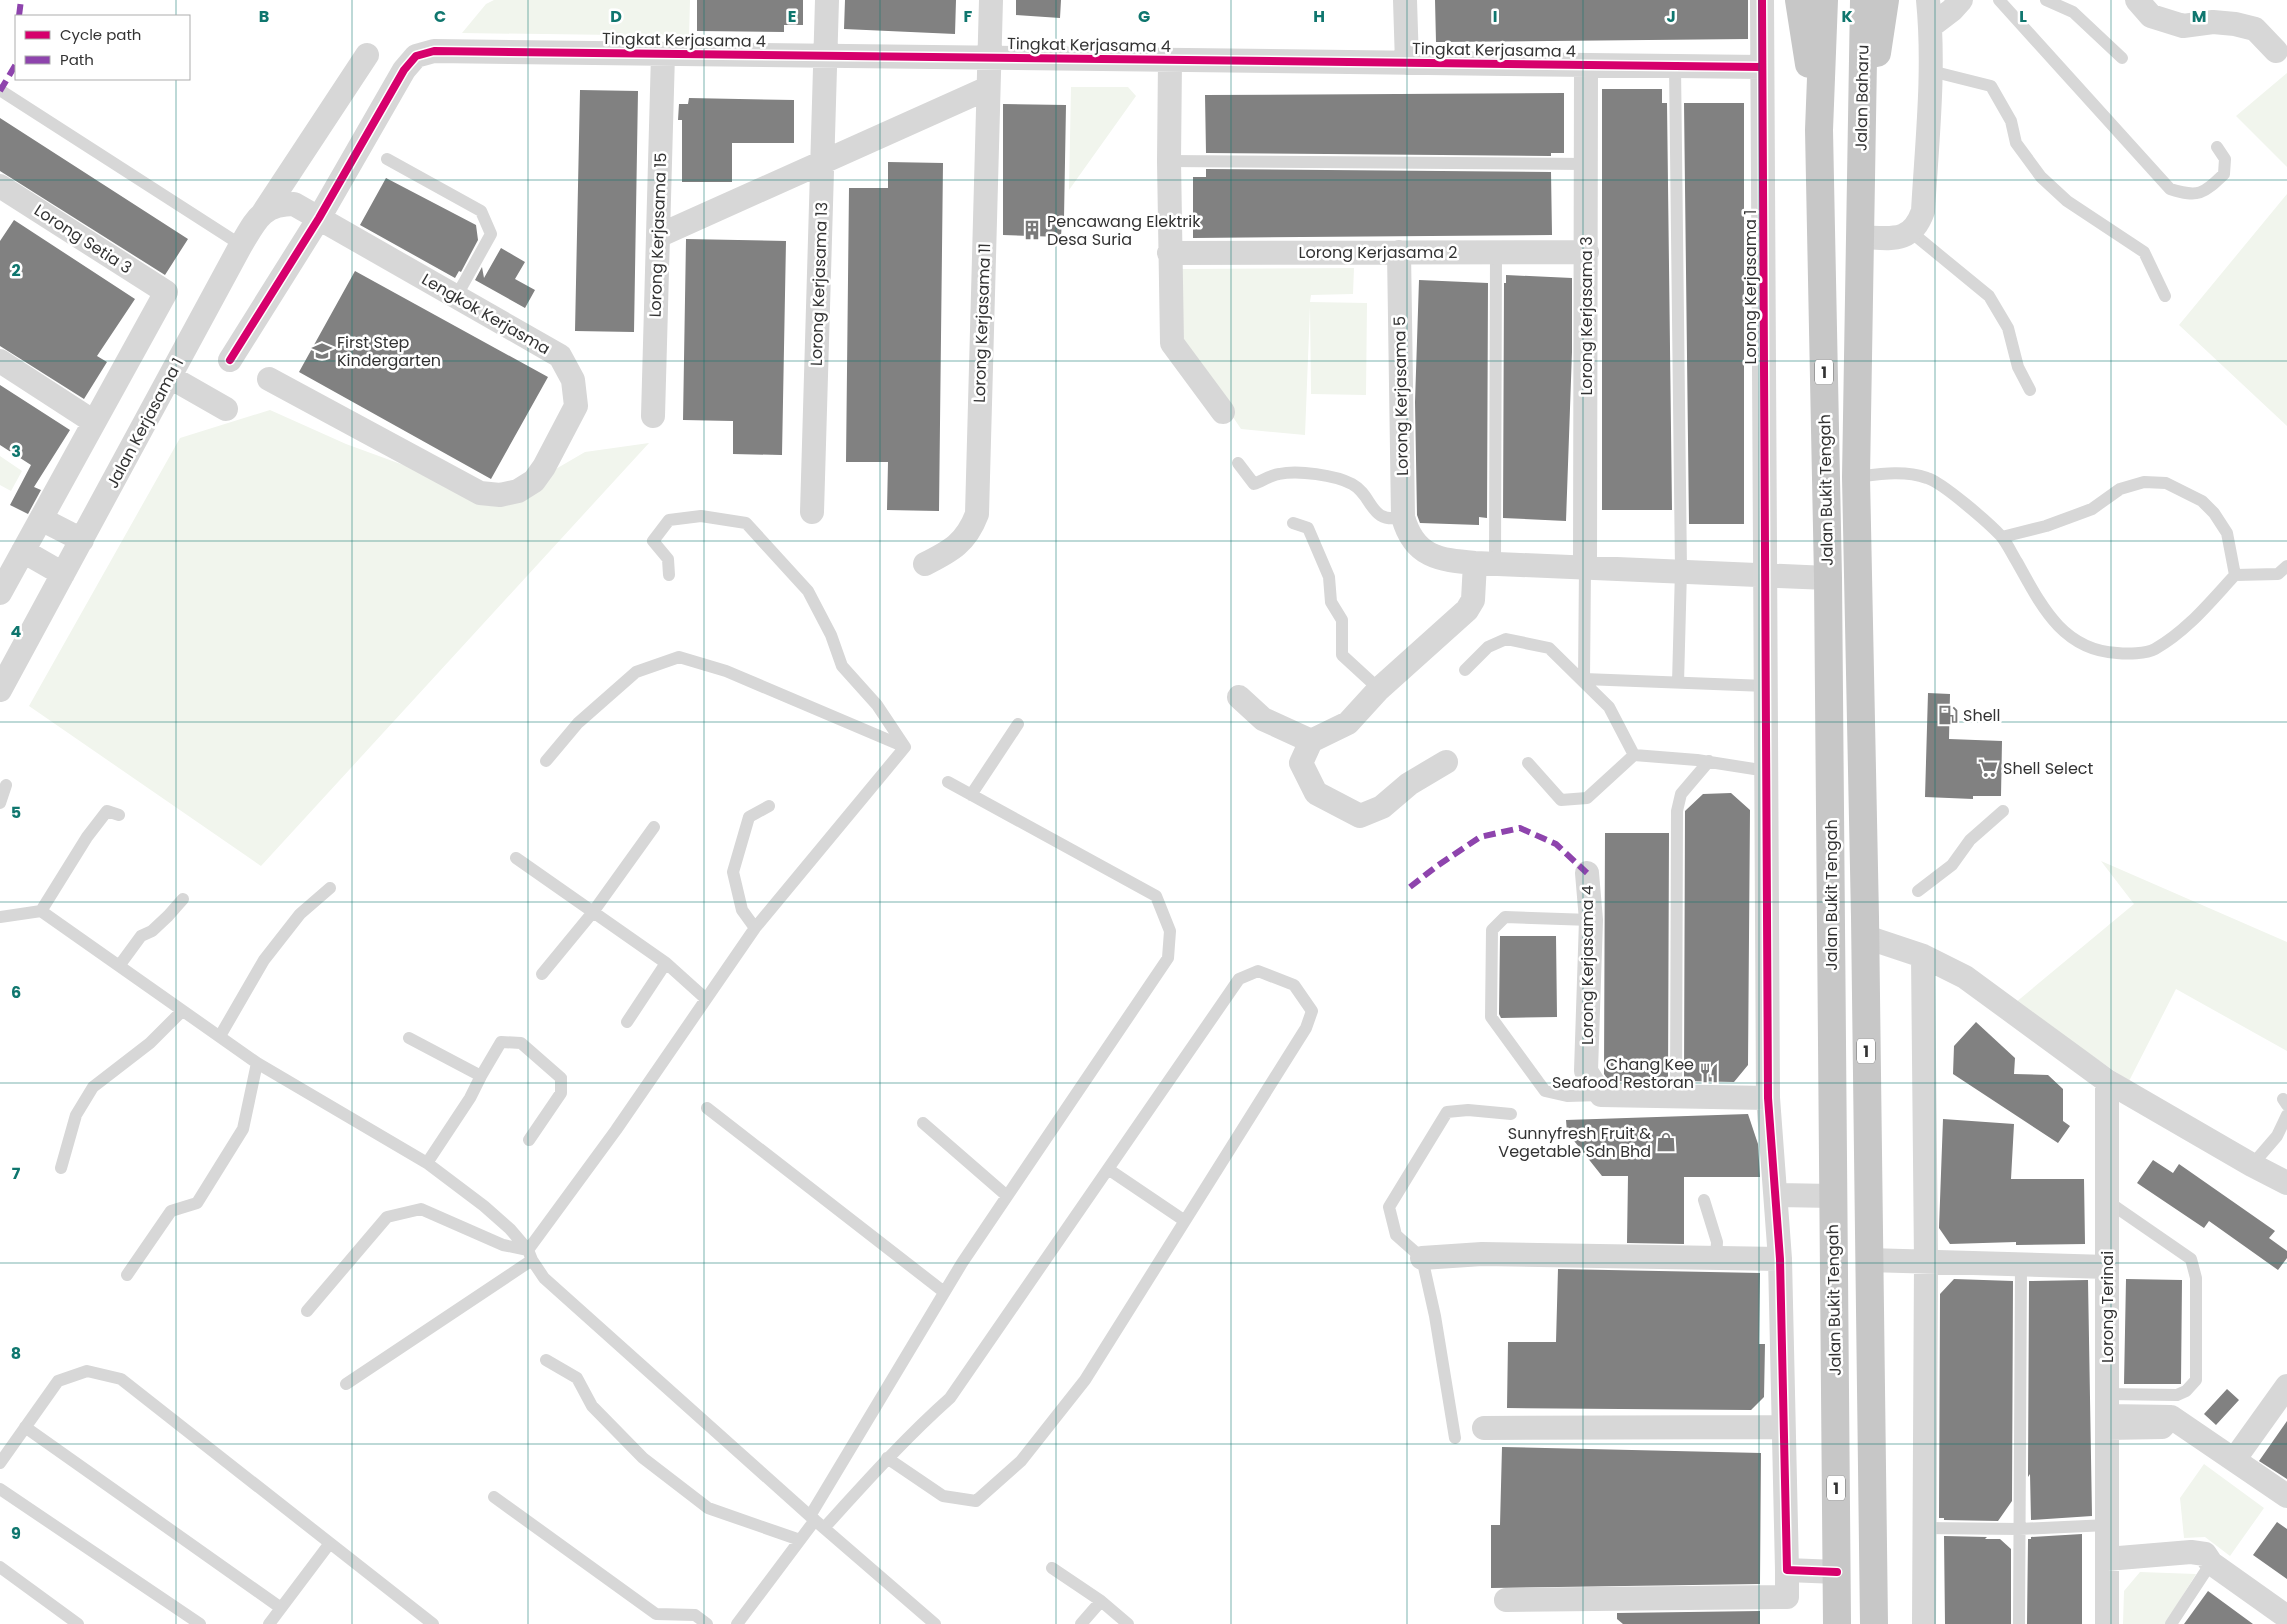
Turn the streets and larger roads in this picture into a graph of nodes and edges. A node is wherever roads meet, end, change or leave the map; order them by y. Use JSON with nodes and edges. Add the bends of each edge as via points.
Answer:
{"nodes":[{"id":1,"x":827,"y":0,"type":"edge"},
{"id":2,"x":991,"y":0,"type":"edge"},
{"id":3,"x":1405,"y":0,"type":"edge"},
{"id":4,"x":1762,"y":0,"type":"edge"},
{"id":5,"x":1799,"y":0,"type":"edge"},
{"id":6,"x":1824,"y":0,"type":"edge"},
{"id":7,"x":1864,"y":0,"type":"edge"},
{"id":8,"x":1885,"y":0,"type":"edge"},
{"id":9,"x":1928,"y":0,"type":"edge"},
{"id":10,"x":1961,"y":0,"type":"edge"},
{"id":11,"x":2137,"y":0,"type":"edge"},
{"id":12,"x":1931,"y":26,"type":"junction"},
{"id":13,"x":2276,"y":51,"type":"dead end"},
{"id":14,"x":663,"y":54,"type":"junction"},
{"id":15,"x":367,"y":55,"type":"dead end"},
{"id":16,"x":825,"y":56,"type":"junction"},
{"id":17,"x":989,"y":58,"type":"junction"},
{"id":18,"x":1170,"y":60,"type":"junction"},
{"id":19,"x":1407,"y":63,"type":"junction"},
{"id":20,"x":1586,"y":65,"type":"junction"},
{"id":21,"x":1762,"y":67,"type":"junction"},
{"id":22,"x":988,"y":88,"type":"junction"},
{"id":23,"x":1819,"y":130,"type":"junction"},
{"id":24,"x":822,"y":164,"type":"junction"},
{"id":25,"x":0,"y":186,"type":"edge"},
{"id":26,"x":1860,"y":196,"type":"junction"},
{"id":27,"x":263,"y":213,"type":"junction"},
{"id":28,"x":318,"y":218,"type":"junction"},
{"id":29,"x":658,"y":236,"type":"junction"},
{"id":30,"x":1860,"y":237,"type":"junction"},
{"id":31,"x":1399,"y":252,"type":"junction"},
{"id":32,"x":1587,"y":252,"type":"junction"},
{"id":33,"x":1169,"y":253,"type":"junction"},
{"id":34,"x":230,"y":360,"type":"dead end"},
{"id":35,"x":0,"y":361,"type":"edge"},
{"id":36,"x":170,"y":377,"type":"junction"},
{"id":37,"x":269,"y":379,"type":"dead end"},
{"id":38,"x":226,"y":409,"type":"dead end"},
{"id":39,"x":1223,"y":412,"type":"dead end"},
{"id":40,"x":653,"y":416,"type":"dead end"},
{"id":41,"x":94,"y":422,"type":"junction"},
{"id":42,"x":812,"y":512,"type":"dead end"},
{"id":43,"x":41,"y":519,"type":"junction"},
{"id":44,"x":82,"y":540,"type":"junction"},
{"id":45,"x":23,"y":551,"type":"junction"},
{"id":46,"x":1485,"y":562,"type":"junction"},
{"id":47,"x":925,"y":564,"type":"dead end"},
{"id":48,"x":1585,"y":567,"type":"junction"},
{"id":49,"x":63,"y":574,"type":"junction"},
{"id":50,"x":1766,"y":575,"type":"junction"},
{"id":51,"x":1828,"y":578,"type":"junction"},
{"id":52,"x":0,"y":593,"type":"edge"},
{"id":53,"x":0,"y":690,"type":"edge"},
{"id":54,"x":1239,"y":697,"type":"dead end"},
{"id":55,"x":1311,"y":741,"type":"junction"},
{"id":56,"x":1446,"y":762,"type":"dead end"},
{"id":57,"x":1587,"y":873,"type":"dead end"},
{"id":58,"x":1866,"y":937,"type":"junction"},
{"id":59,"x":1923,"y":956,"type":"junction"},
{"id":60,"x":2106,"y":1081,"type":"junction"},
{"id":61,"x":1768,"y":1098,"type":"junction"},
{"id":62,"x":2287,"y":1183,"type":"edge"},
{"id":63,"x":1776,"y":1195,"type":"junction"},
{"id":64,"x":1833,"y":1196,"type":"junction"},
{"id":65,"x":1422,"y":1258,"type":"road end"},
{"id":66,"x":1780,"y":1259,"type":"junction"},
{"id":67,"x":1868,"y":1260,"type":"junction"},
{"id":68,"x":1926,"y":1262,"type":"junction"},
{"id":69,"x":2107,"y":1267,"type":"junction"},
{"id":70,"x":2287,"y":1386,"type":"edge"},
{"id":71,"x":2108,"y":1413,"type":"junction"},
{"id":72,"x":1783,"y":1427,"type":"junction"},
{"id":73,"x":1484,"y":1428,"type":"dead end"},
{"id":74,"x":2234,"y":1460,"type":"junction"},
{"id":75,"x":2287,"y":1496,"type":"edge"},
{"id":76,"x":2108,"y":1559,"type":"junction"},
{"id":77,"x":1787,"y":1570,"type":"junction"},
{"id":78,"x":1837,"y":1572,"type":"junction"},
{"id":79,"x":1506,"y":1600,"type":"dead end"},
{"id":80,"x":2287,"y":1617,"type":"edge"},
{"id":81,"x":1837,"y":1624,"type":"edge"},
{"id":82,"x":1874,"y":1624,"type":"edge"},
{"id":83,"x":1924,"y":1624,"type":"edge"},
{"id":84,"x":2107,"y":1624,"type":"edge"}],
"edges":[{"from":1,"to":16,"type":"street","name":"Lorong Kerjasama 13"},
{"from":2,"to":17,"type":"street","name":"Lorong Kerjasama 11"},
{"from":3,"to":19,"type":"street"},
{"from":4,"to":21,"type":"street","name":"Lorong Kerjasama 1"},
{"from":5,"to":23,"type":"highway"},
{"from":6,"to":23,"type":"highway","number":"1"},
{"from":7,"to":26,"type":"highway","name":"Jalan Baharu","number":"1"},
{"from":8,"to":26,"type":"highway"},
{"from":9,"to":12,"type":"street"},
{"from":10,"to":12,"type":"street"},
{"from":11,"to":13,"type":"street","via":[[2151,16],[2183,26],[2213,22],[2255,30]]},
{"from":12,"to":30,"type":"street","via":[[1923,211],[1918,225],[1900,238]]},
{"from":14,"to":16,"type":"street","name":"Tingkat Kerjasama 4"},
{"from":14,"to":28,"type":"street","name":"Tingkat Kerjasama 4","via":[[434,51],[416,56],[404,70]]},
{"from":14,"to":29,"type":"street","name":"Lorong Kerjasama 15"},
{"from":15,"to":27,"type":"street","name":"Jalan Kerjasama 1"},
{"from":16,"to":17,"type":"street","name":"Tingkat Kerjasama 4"},
{"from":16,"to":24,"type":"street","name":"Lorong Kerjasama 13"},
{"from":17,"to":18,"type":"street","name":"Tingkat Kerjasama 4"},
{"from":17,"to":22,"type":"street","name":"Lorong Kerjasama 11"},
{"from":18,"to":19,"type":"street","name":"Tingkat Kerjasama 4"},
{"from":18,"to":33,"type":"street"},
{"from":19,"to":20,"type":"street","name":"Tingkat Kerjasama 4"},
{"from":20,"to":21,"type":"street","name":"Tingkat Kerjasama 4"},
{"from":20,"to":32,"type":"street","name":"Lorong Kerjasama 3"},
{"from":21,"to":50,"type":"street","name":"Lorong Kerjasama 1"},
{"from":22,"to":24,"type":"street"},
{"from":22,"to":47,"type":"street","name":"Lorong Kerjasama 11","via":[[976,514],[962,541],[950,552]]},
{"from":23,"to":51,"type":"highway","name":"Jalan Bukit Tengah","number":"1"},
{"from":24,"to":29,"type":"street"},
{"from":24,"to":42,"type":"street","name":"Lorong Kerjasama 13"},
{"from":25,"to":41,"type":"street","name":"Lorong Setia 3","via":[[166,292]]},
{"from":26,"to":30,"type":"highway","name":"Jalan Bukit Tengah","number":"1"},
{"from":27,"to":28,"type":"street","via":[[269,207],[294,204]]},
{"from":27,"to":36,"type":"street","name":"Jalan Kerjasama 1","via":[[241,245]]},
{"from":28,"to":34,"type":"street"},
{"from":28,"to":37,"type":"street","name":"Lengkok Kerjasma","via":[[560,356],[573,380],[576,406],[534,482],[518,491],[500,495],[480,493]]},
{"from":29,"to":40,"type":"street","name":"Lorong Kerjasama 15"},
{"from":30,"to":58,"type":"highway","name":"Jalan Bukit Tengah","number":"1","via":[[1856,477]]},
{"from":31,"to":32,"type":"street","name":"Lorong Kerjasama 2"},
{"from":31,"to":33,"type":"street","name":"Lorong Kerjasama 2"},
{"from":31,"to":46,"type":"street","name":"Lorong Kerjasama 5","via":[[1407,528],[1422,550],[1435,558]]},
{"from":32,"to":48,"type":"street","name":"Lorong Kerjasama 3"},
{"from":33,"to":39,"type":"street","via":[[1172,343]]},
{"from":35,"to":41,"type":"street"},
{"from":36,"to":38,"type":"street"},
{"from":36,"to":44,"type":"street","name":"Jalan Kerjasama 1"},
{"from":41,"to":43,"type":"street"},
{"from":43,"to":44,"type":"street"},
{"from":43,"to":45,"type":"street"},
{"from":44,"to":49,"type":"street","name":"Jalan Kerjasama 1"},
{"from":45,"to":49,"type":"street"},
{"from":45,"to":52,"type":"street"},
{"from":46,"to":48,"type":"street"},
{"from":46,"to":55,"type":"street","via":[[1467,610],[1379,689],[1348,724]]},
{"from":48,"to":50,"type":"street"},
{"from":49,"to":53,"type":"street","name":"Jalan Kerjasama 1"},
{"from":50,"to":51,"type":"street"},
{"from":50,"to":61,"type":"street","name":"Lorong Kerjasama 1"},
{"from":51,"to":64,"type":"highway","name":"Jalan Bukit Tengah","number":"1"},
{"from":54,"to":55,"type":"street","via":[[1262,719]]},
{"from":55,"to":56,"type":"street","via":[[1301,763],[1316,793],[1360,816],[1382,807],[1409,784]]},
{"from":57,"to":61,"type":"street","name":"Lorong Kerjasama 4","via":[[1591,920],[1586,1071],[1601,1095]]},
{"from":58,"to":59,"type":"street"},
{"from":58,"to":67,"type":"highway","name":"Jalan Bukit Tengah","number":"1"},
{"from":59,"to":60,"type":"street","via":[[1964,977]]},
{"from":59,"to":68,"type":"street"},
{"from":60,"to":62,"type":"street"},
{"from":60,"to":69,"type":"street","name":"Lorong Terinai"},
{"from":61,"to":63,"type":"street","name":"Lorong Kerjasama 1"},
{"from":63,"to":64,"type":"street"},
{"from":63,"to":66,"type":"street","name":"Lorong Kerjasama 1"},
{"from":64,"to":78,"type":"highway","name":"Jalan Bukit Tengah","number":"1"},
{"from":65,"to":66,"type":"street","via":[[1482,1254]]},
{"from":66,"to":72,"type":"street","name":"Lorong Kerjasama 1"},
{"from":67,"to":68,"type":"street"},
{"from":67,"to":82,"type":"highway","name":"Jalan Bukit Tengah","number":"1"},
{"from":68,"to":69,"type":"street"},
{"from":68,"to":83,"type":"street"},
{"from":69,"to":71,"type":"street","name":"Lorong Terinai"},
{"from":70,"to":74,"type":"street"},
{"from":71,"to":74,"type":"street","via":[[2171,1417]]},
{"from":71,"to":76,"type":"street","name":"Lorong Terinai"},
{"from":72,"to":73,"type":"street"},
{"from":72,"to":77,"type":"street","name":"Lorong Kerjasama 1"},
{"from":74,"to":75,"type":"street"},
{"from":76,"to":80,"type":"street","via":[[2191,1552],[2205,1554],[2211,1563]]},
{"from":76,"to":84,"type":"street","name":"Lorong Terinai"},
{"from":77,"to":78,"type":"street"},
{"from":77,"to":79,"type":"street","name":"Lorong Kerjasama 1","via":[[1787,1597]]},
{"from":78,"to":81,"type":"highway","name":"Jalan Bukit Tengah","number":"1"}]}
